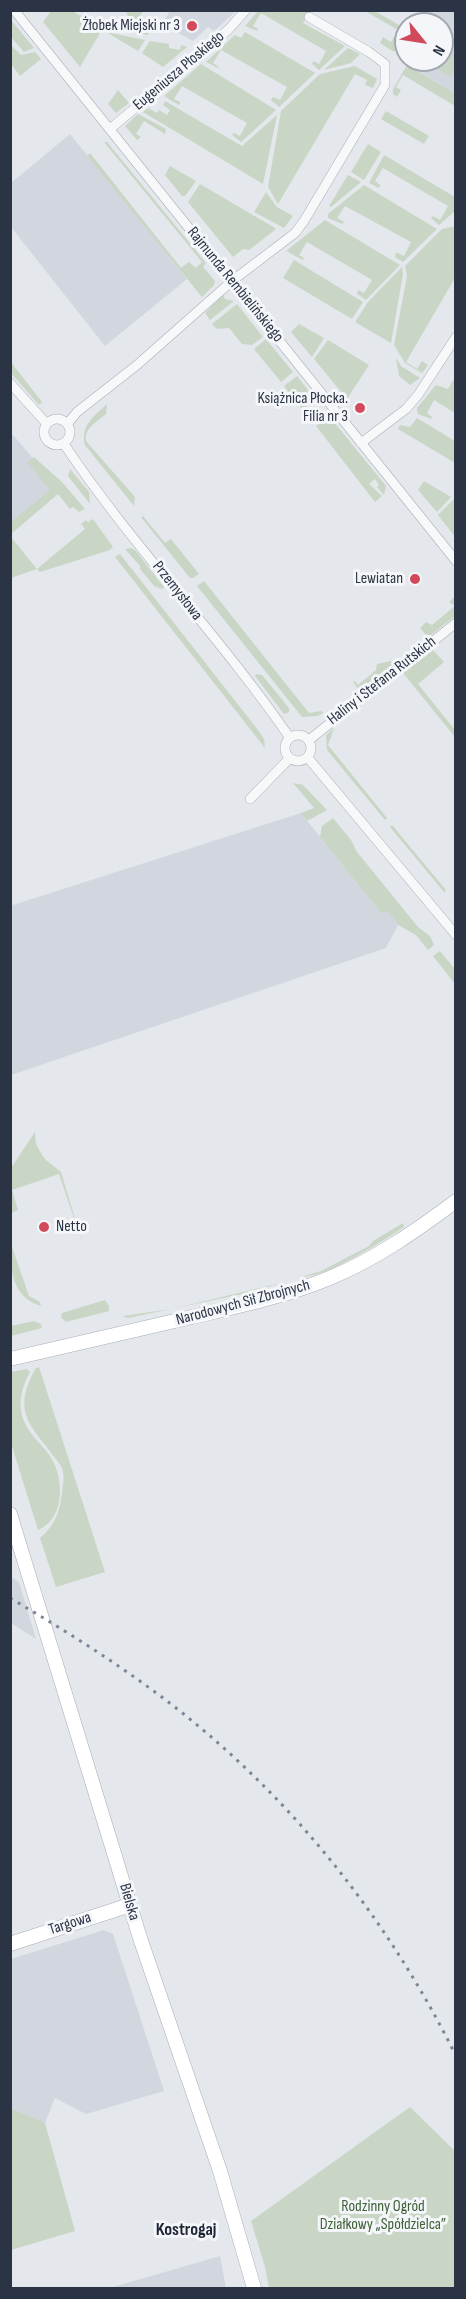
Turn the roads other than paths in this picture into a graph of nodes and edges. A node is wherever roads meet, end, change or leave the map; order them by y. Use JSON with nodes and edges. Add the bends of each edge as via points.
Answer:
{"nodes":[{"id":1,"x":14,"y":10,"type":"edge"},
{"id":2,"x":246,"y":10,"type":"edge"},
{"id":3,"x":309,"y":17,"type":"dead end"},
{"id":4,"x":110,"y":129,"type":"junction"},
{"id":5,"x":232,"y":280,"type":"junction"},
{"id":6,"x":456,"y":337,"type":"edge"},
{"id":7,"x":10,"y":383,"type":"edge"},
{"id":8,"x":68,"y":423,"type":"junction"},
{"id":9,"x":46,"y":424,"type":"junction"},
{"id":10,"x":361,"y":443,"type":"junction"},
{"id":11,"x":64,"y":444,"type":"junction"},
{"id":12,"x":456,"y":561,"type":"edge"},
{"id":13,"x":456,"y":623,"type":"edge"},
{"id":14,"x":290,"y":738,"type":"junction"},
{"id":15,"x":309,"y":740,"type":"junction"},
{"id":16,"x":308,"y":758,"type":"junction"},
{"id":17,"x":289,"y":759,"type":"junction"},
{"id":18,"x":250,"y":799,"type":"dead end"},
{"id":19,"x":456,"y":935,"type":"edge"},
{"id":20,"x":456,"y":1201,"type":"edge"},
{"id":21,"x":10,"y":1359,"type":"edge"},
{"id":22,"x":10,"y":1514,"type":"edge"},
{"id":23,"x":130,"y":1905,"type":"junction"},
{"id":24,"x":10,"y":1944,"type":"edge"},
{"id":25,"x":254,"y":2289,"type":"edge"}],
"edges":[{"from":1,"to":4,"type":"street","name":"Rajmunda Rembielińskiego"},
{"from":2,"to":4,"type":"street","name":"Eugeniusza Płoskiego","via":[[228,30]]},
{"from":3,"to":5,"type":"street","via":[[385,64],[385,85],[304,221]]},
{"from":4,"to":5,"type":"street","name":"Rajmunda Rembielińskiego"},
{"from":5,"to":8,"type":"street"},
{"from":5,"to":10,"type":"street","name":"Rajmunda Rembielińskiego"},
{"from":6,"to":10,"type":"street","via":[[406,409]]},
{"from":7,"to":9,"type":"street"},
{"from":8,"to":9,"type":"street","via":[[57,419]]},
{"from":8,"to":11,"type":"street","via":[[71,435]]},
{"from":9,"to":11,"type":"street","via":[[47,441],[52,445]]},
{"from":10,"to":12,"type":"street","name":"Rajmunda Rembielińskiego"},
{"from":11,"to":14,"type":"street","name":"Przemysłowa"},
{"from":13,"to":15,"type":"street","name":"Haliny i Stefana Rutskich"},
{"from":14,"to":15,"type":"street","via":[[300,735]]},
{"from":14,"to":17,"type":"street","via":[[284,750]]},
{"from":15,"to":16,"type":"street","via":[[312,749]]},
{"from":16,"to":17,"type":"street","via":[[299,762]]},
{"from":16,"to":19,"type":"street"},
{"from":17,"to":18,"type":"street"},
{"from":20,"to":21,"type":"main road","name":"Narodowych Sił Zbrojnych","via":[[393,1245],[308,1286]]},
{"from":22,"to":23,"type":"main road","name":"Bielska"},
{"from":23,"to":24,"type":"main road","name":"Targowa"},
{"from":23,"to":25,"type":"main road","name":"Bielska","via":[[220,2171]]}]}
